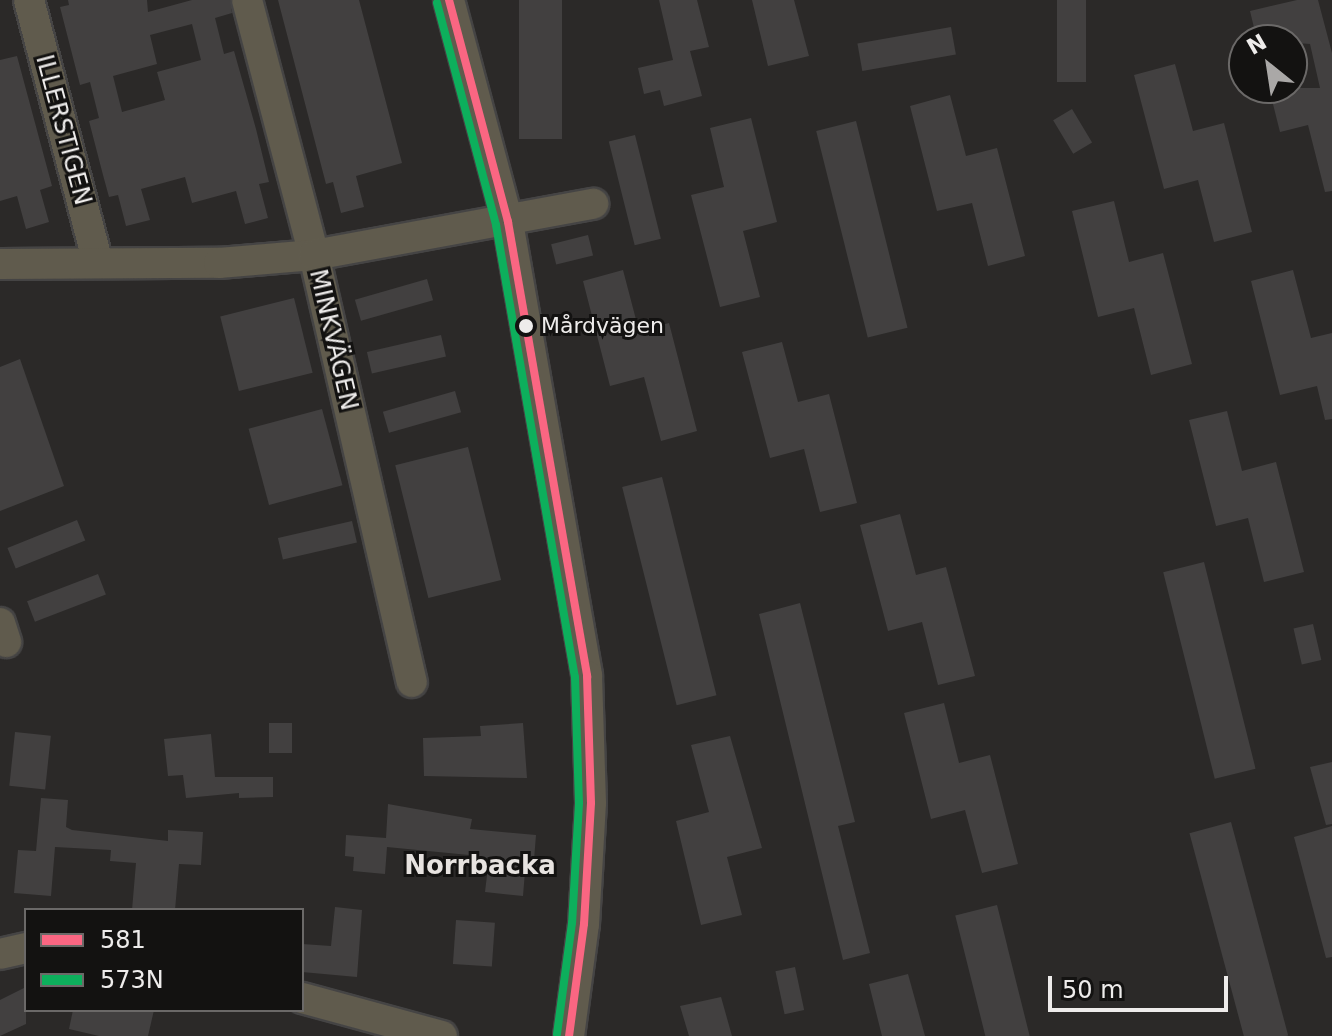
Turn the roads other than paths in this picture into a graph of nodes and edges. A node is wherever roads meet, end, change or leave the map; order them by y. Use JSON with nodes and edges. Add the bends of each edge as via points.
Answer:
{"nodes":[{"id":1,"x":29,"y":0,"type":"edge"},
{"id":2,"x":247,"y":0,"type":"edge"},
{"id":3,"x":449,"y":0,"type":"edge"},
{"id":4,"x":593,"y":204,"type":"dead end"},
{"id":5,"x":508,"y":222,"type":"junction"},
{"id":6,"x":314,"y":255,"type":"junction"},
{"id":7,"x":97,"y":260,"type":"junction"},
{"id":8,"x":0,"y":264,"type":"edge"},
{"id":9,"x":412,"y":682,"type":"dead end"},
{"id":10,"x":24,"y":948,"type":"edge"},
{"id":11,"x":0,"y":954,"type":"edge"},
{"id":12,"x":304,"y":999,"type":"edge"},
{"id":13,"x":442,"y":1036,"type":"edge"},
{"id":14,"x":569,"y":1036,"type":"edge"}],
"edges":[{"from":1,"to":7,"type":"street","name":"ILLERSTIGEN"},
{"from":2,"to":6,"type":"street","name":"MINKVÄGEN"},
{"from":3,"to":5,"type":"street"},
{"from":4,"to":5,"type":"street"},
{"from":5,"to":6,"type":"street"},
{"from":5,"to":14,"type":"street","via":[[587,676],[591,803],[584,924]]},
{"from":6,"to":7,"type":"street","via":[[219,263]]},
{"from":6,"to":9,"type":"street","name":"MINKVÄGEN"},
{"from":7,"to":8,"type":"street"},
{"from":10,"to":11,"type":"street"},
{"from":12,"to":13,"type":"street"}]}
